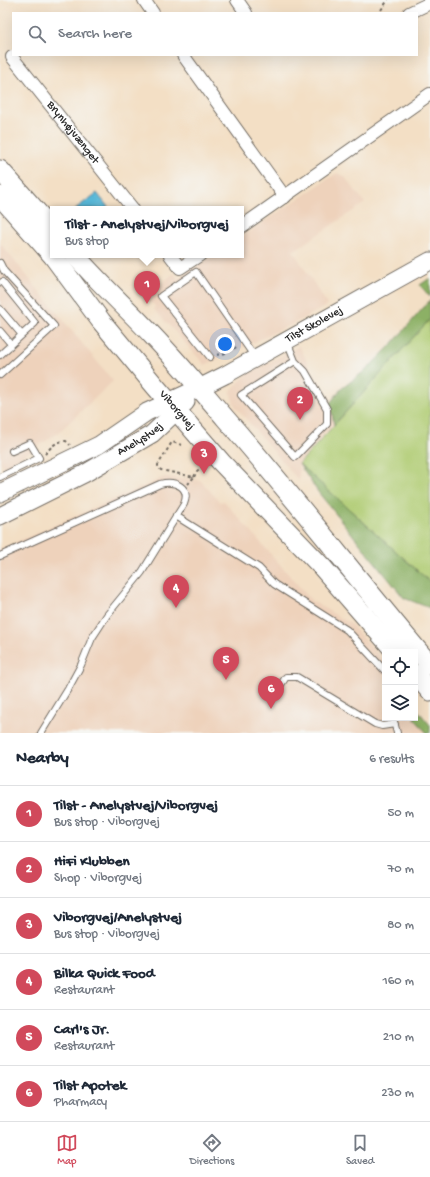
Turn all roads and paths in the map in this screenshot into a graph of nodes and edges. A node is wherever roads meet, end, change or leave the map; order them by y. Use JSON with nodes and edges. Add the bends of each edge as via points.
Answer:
{"nodes":[{"id":1,"x":144,"y":0,"type":"edge"},
{"id":2,"x":237,"y":0,"type":"edge"},
{"id":3,"x":388,"y":0,"type":"edge"},
{"id":4,"x":430,"y":3,"type":"edge"},
{"id":5,"x":381,"y":10,"type":"dead end"},
{"id":6,"x":152,"y":12,"type":"edge"},
{"id":7,"x":245,"y":12,"type":"edge"},
{"id":8,"x":412,"y":12,"type":"edge"},
{"id":9,"x":184,"y":56,"type":"edge"},
{"id":10,"x":12,"y":57,"type":"dead end"},
{"id":11,"x":430,"y":94,"type":"edge"},
{"id":12,"x":0,"y":170,"type":"edge"},
{"id":13,"x":0,"y":196,"type":"edge"},
{"id":14,"x":285,"y":197,"type":"junction"},
{"id":15,"x":131,"y":206,"type":"edge"},
{"id":16,"x":244,"y":225,"type":"edge"},
{"id":17,"x":50,"y":227,"type":"edge"},
{"id":18,"x":50,"y":253,"type":"edge"},
{"id":19,"x":54,"y":258,"type":"edge"},
{"id":20,"x":78,"y":258,"type":"edge"},
{"id":21,"x":172,"y":258,"type":"edge"},
{"id":22,"x":195,"y":258,"type":"edge"},
{"id":23,"x":430,"y":261,"type":"edge"},
{"id":24,"x":0,"y":263,"type":"edge"},
{"id":25,"x":1,"y":282,"type":"edge"},
{"id":26,"x":0,"y":309,"type":"edge"},
{"id":27,"x":0,"y":331,"type":"edge"},
{"id":28,"x":22,"y":335,"type":"junction"},
{"id":29,"x":286,"y":341,"type":"junction"},
{"id":30,"x":244,"y":342,"type":"junction"},
{"id":31,"x":11,"y":344,"type":"junction"},
{"id":32,"x":0,"y":355,"type":"edge"},
{"id":33,"x":210,"y":357,"type":"joint"},
{"id":34,"x":255,"y":358,"type":"junction"},
{"id":35,"x":295,"y":361,"type":"junction"},
{"id":36,"x":0,"y":375,"type":"edge"},
{"id":37,"x":199,"y":388,"type":"junction"},
{"id":38,"x":173,"y":407,"type":"junction"},
{"id":39,"x":70,"y":445,"type":"dead end"},
{"id":40,"x":182,"y":445,"type":"dead end"},
{"id":41,"x":12,"y":451,"type":"dead end"},
{"id":42,"x":39,"y":458,"type":"junction"},
{"id":43,"x":206,"y":463,"type":"dead end"},
{"id":44,"x":194,"y":476,"type":"junction"},
{"id":45,"x":0,"y":477,"type":"edge"},
{"id":46,"x":184,"y":490,"type":"junction"},
{"id":47,"x":0,"y":493,"type":"edge"},
{"id":48,"x":0,"y":516,"type":"edge"},
{"id":49,"x":176,"y":516,"type":"junction"},
{"id":50,"x":0,"y":556,"type":"edge"},
{"id":51,"x":393,"y":649,"type":"edge"},
{"id":52,"x":430,"y":666,"type":"edge"},
{"id":53,"x":382,"y":668,"type":"edge"},
{"id":54,"x":418,"y":677,"type":"edge"},
{"id":55,"x":280,"y":686,"type":"dead end"},
{"id":56,"x":430,"y":691,"type":"edge"},
{"id":57,"x":394,"y":721,"type":"edge"},
{"id":58,"x":41,"y":733,"type":"edge"},
{"id":59,"x":397,"y":733,"type":"edge"}],
"edges":[{"from":1,"to":6,"type":"street"},
{"from":2,"to":7,"type":"street"},
{"from":3,"to":5,"type":"path"},
{"from":4,"to":8,"type":"street"},
{"from":9,"to":14,"type":"street"},
{"from":10,"to":15,"type":"street","name":"Brynhøjvænget"},
{"from":11,"to":14,"type":"street"},
{"from":12,"to":17,"type":"main road"},
{"from":13,"to":18,"type":"main road","name":"Viborgvej"},
{"from":14,"to":16,"type":"street"},
{"from":19,"to":38,"type":"main road","name":"Viborgvej","via":[[101,321]]},
{"from":20,"to":37,"type":"main road"},
{"from":21,"to":22,"type":"street","via":[[180,268]]},
{"from":23,"to":29,"type":"street","name":"Tilst Skolevej"},
{"from":24,"to":36,"type":"lane","via":[[4,271],[54,326]]},
{"from":25,"to":28,"type":"lane","via":[[36,323]]},
{"from":26,"to":28,"type":"lane"},
{"from":27,"to":31,"type":"lane"},
{"from":28,"to":31,"type":"lane"},
{"from":29,"to":34,"type":"street","name":"Tilst Skolevej"},
{"from":29,"to":35,"type":"lane"},
{"from":30,"to":33,"type":"path","via":[[226,353]]},
{"from":30,"to":33,"type":"lane","via":[[196,272],[161,296]]},
{"from":30,"to":34,"type":"lane"},
{"from":31,"to":32,"type":"lane"},
{"from":34,"to":37,"type":"street","name":"Tilst Skolevej"},
{"from":35,"to":35,"type":"lane","via":[[241,395],[295,457],[327,424],[327,409],[304,370]]},
{"from":37,"to":38,"type":"street","name":"Anelystvej"},
{"from":37,"to":52,"type":"main road","via":[[303,510]]},
{"from":38,"to":47,"type":"street","name":"Anelystvej","via":[[147,412],[99,446]]},
{"from":38,"to":48,"type":"street","name":"Anelystvej","via":[[152,434],[84,474]]},
{"from":38,"to":51,"type":"main road","name":"Viborgvej","via":[[221,462],[322,566]]},
{"from":39,"to":42,"type":"path","via":[[66,441],[54,444]]},
{"from":40,"to":44,"type":"path","via":[[172,442],[158,468]]},
{"from":41,"to":42,"type":"lane","via":[[30,443]]},
{"from":42,"to":45,"type":"lane"},
{"from":43,"to":44,"type":"path"},
{"from":44,"to":46,"type":"path"},
{"from":46,"to":49,"type":"lane","via":[[186,499]]},
{"from":46,"to":50,"type":"lane","via":[[170,482],[160,484]]},
{"from":49,"to":53,"type":"lane","via":[[259,568],[274,584],[347,630]]},
{"from":49,"to":58,"type":"lane","via":[[142,572],[92,638],[68,689]]},
{"from":54,"to":56,"type":"main road"},
{"from":55,"to":57,"type":"lane","via":[[286,677],[297,676],[375,724],[382,726]]},
{"from":57,"to":59,"type":"lane"}]}
